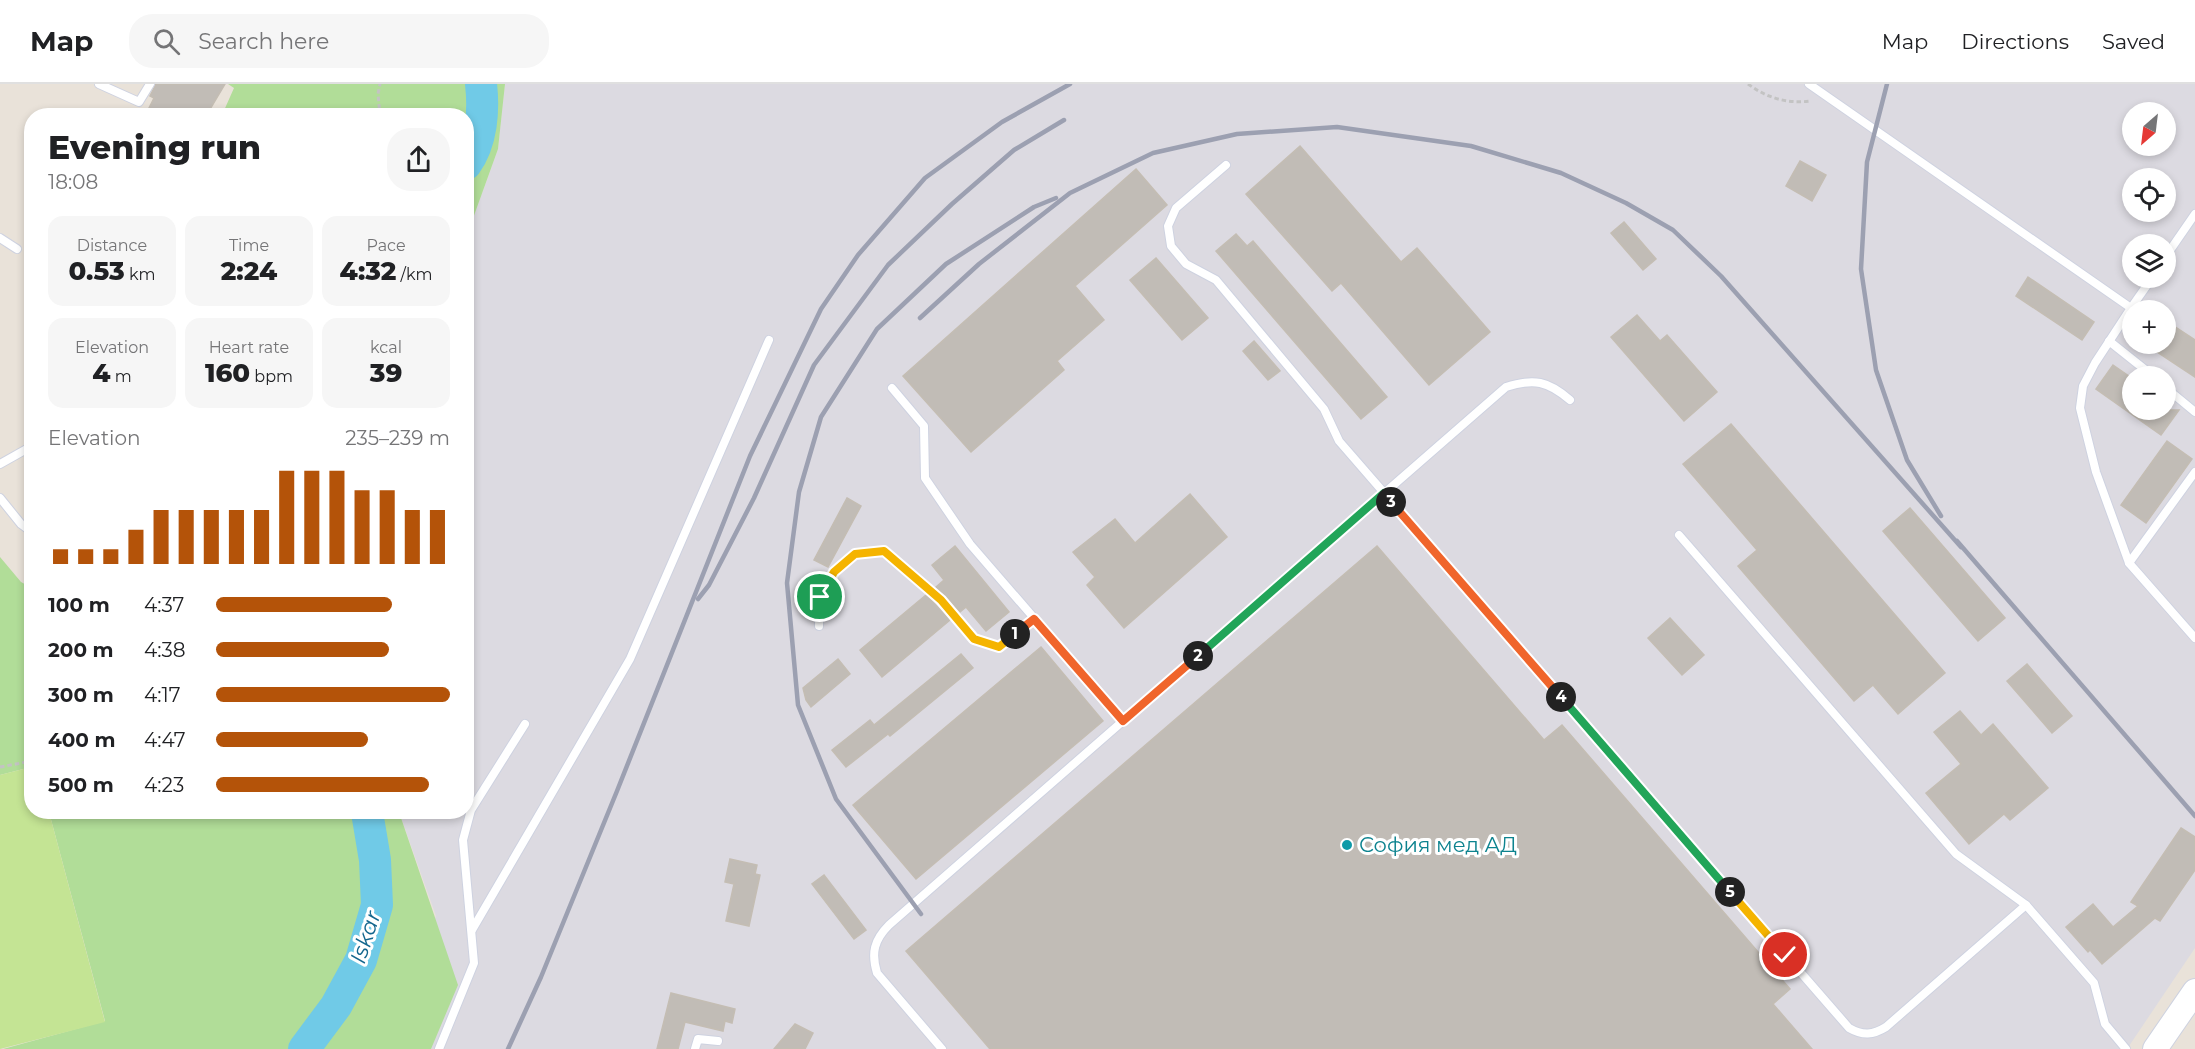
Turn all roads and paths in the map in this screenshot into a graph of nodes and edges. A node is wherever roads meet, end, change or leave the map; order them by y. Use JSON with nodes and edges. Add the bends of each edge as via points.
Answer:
{"nodes":[{"id":1,"x":99,"y":84,"type":"edge"},
{"id":2,"x":150,"y":84,"type":"edge"},
{"id":3,"x":380,"y":84,"type":"edge"},
{"id":4,"x":1748,"y":84,"type":"edge"},
{"id":5,"x":1809,"y":84,"type":"edge"},
{"id":6,"x":1830,"y":99,"type":"junction"},
{"id":7,"x":379,"y":108,"type":"edge"},
{"id":8,"x":1226,"y":165,"type":"dead end"},
{"id":9,"x":2195,"y":214,"type":"edge"},
{"id":10,"x":0,"y":238,"type":"edge"},
{"id":11,"x":2176,"y":242,"type":"edge"},
{"id":12,"x":17,"y":249,"type":"dead end"},
{"id":13,"x":2122,"y":302,"type":"edge"},
{"id":14,"x":2122,"y":322,"type":"edge"},
{"id":15,"x":769,"y":340,"type":"dead end"},
{"id":16,"x":2109,"y":341,"type":"junction"},
{"id":17,"x":2140,"y":366,"type":"edge"},
{"id":18,"x":892,"y":388,"type":"dead end"},
{"id":19,"x":2176,"y":396,"type":"edge"},
{"id":20,"x":1570,"y":400,"type":"dead end"},
{"id":21,"x":2195,"y":412,"type":"edge"},
{"id":22,"x":24,"y":450,"type":"edge"},
{"id":23,"x":0,"y":464,"type":"edge"},
{"id":24,"x":2195,"y":472,"type":"edge"},
{"id":25,"x":1384,"y":493,"type":"junction"},
{"id":26,"x":0,"y":498,"type":"edge"},
{"id":27,"x":24,"y":526,"type":"edge"},
{"id":28,"x":1679,"y":535,"type":"dead end"},
{"id":29,"x":2129,"y":563,"type":"junction"},
{"id":30,"x":1034,"y":619,"type":"junction"},
{"id":31,"x":819,"y":626,"type":"dead end"},
{"id":32,"x":2195,"y":638,"type":"edge"},
{"id":33,"x":1123,"y":721,"type":"junction"},
{"id":34,"x":525,"y":723,"type":"dead end"},
{"id":35,"x":24,"y":762,"type":"edge"},
{"id":36,"x":0,"y":766,"type":"edge"},
{"id":37,"x":474,"y":805,"type":"edge"},
{"id":38,"x":469,"y":819,"type":"edge"},
{"id":39,"x":2026,"y":905,"type":"junction"},
{"id":40,"x":472,"y":930,"type":"junction"},
{"id":41,"x":2195,"y":991,"type":"edge"},
{"id":42,"x":718,"y":1041,"type":"dead end"},
{"id":43,"x":439,"y":1049,"type":"edge"},
{"id":44,"x":695,"y":1049,"type":"edge"},
{"id":45,"x":942,"y":1049,"type":"edge"},
{"id":46,"x":2126,"y":1049,"type":"edge"},
{"id":47,"x":2155,"y":1049,"type":"edge"}],
"edges":[{"from":1,"to":2,"type":"lane","via":[[139,102]]},
{"from":3,"to":7,"type":"path"},
{"from":4,"to":6,"type":"path","via":[[1781,100],[1800,103]]},
{"from":5,"to":6,"type":"lane"},
{"from":6,"to":13,"type":"lane"},
{"from":8,"to":25,"type":"lane","via":[[1176,208],[1168,226],[1171,246],[1186,264],[1216,280],[1324,409],[1339,441]]},
{"from":9,"to":11,"type":"lane"},
{"from":10,"to":12,"type":"lane"},
{"from":14,"to":16,"type":"lane"},
{"from":15,"to":40,"type":"lane","via":[[630,659]]},
{"from":16,"to":17,"type":"lane"},
{"from":16,"to":29,"type":"lane","via":[[2083,386],[2080,408],[2096,472]]},
{"from":18,"to":30,"type":"lane","via":[[924,426],[925,478],[970,544]]},
{"from":19,"to":21,"type":"lane"},
{"from":20,"to":25,"type":"lane","via":[[1557,388],[1540,382],[1506,387]]},
{"from":22,"to":23,"type":"lane"},
{"from":24,"to":29,"type":"lane"},
{"from":25,"to":33,"type":"lane"},
{"from":25,"to":39,"type":"lane","via":[[1849,1028],[1868,1034],[1886,1027]]},
{"from":26,"to":27,"type":"lane"},
{"from":28,"to":39,"type":"lane","via":[[1956,854]]},
{"from":29,"to":32,"type":"lane"},
{"from":30,"to":31,"type":"lane","via":[[999,647],[974,639],[941,600],[884,551],[855,554],[834,572],[820,597]]},
{"from":30,"to":33,"type":"lane"},
{"from":33,"to":45,"type":"lane","via":[[879,935],[873,960],[877,973]]},
{"from":34,"to":37,"type":"lane"},
{"from":35,"to":36,"type":"path"},
{"from":38,"to":40,"type":"lane","via":[[463,840]]},
{"from":39,"to":46,"type":"lane","via":[[2094,983],[2105,1024]]},
{"from":40,"to":43,"type":"lane","via":[[474,963]]},
{"from":41,"to":47,"type":"main road"},
{"from":42,"to":44,"type":"lane","via":[[698,1039]]}]}
